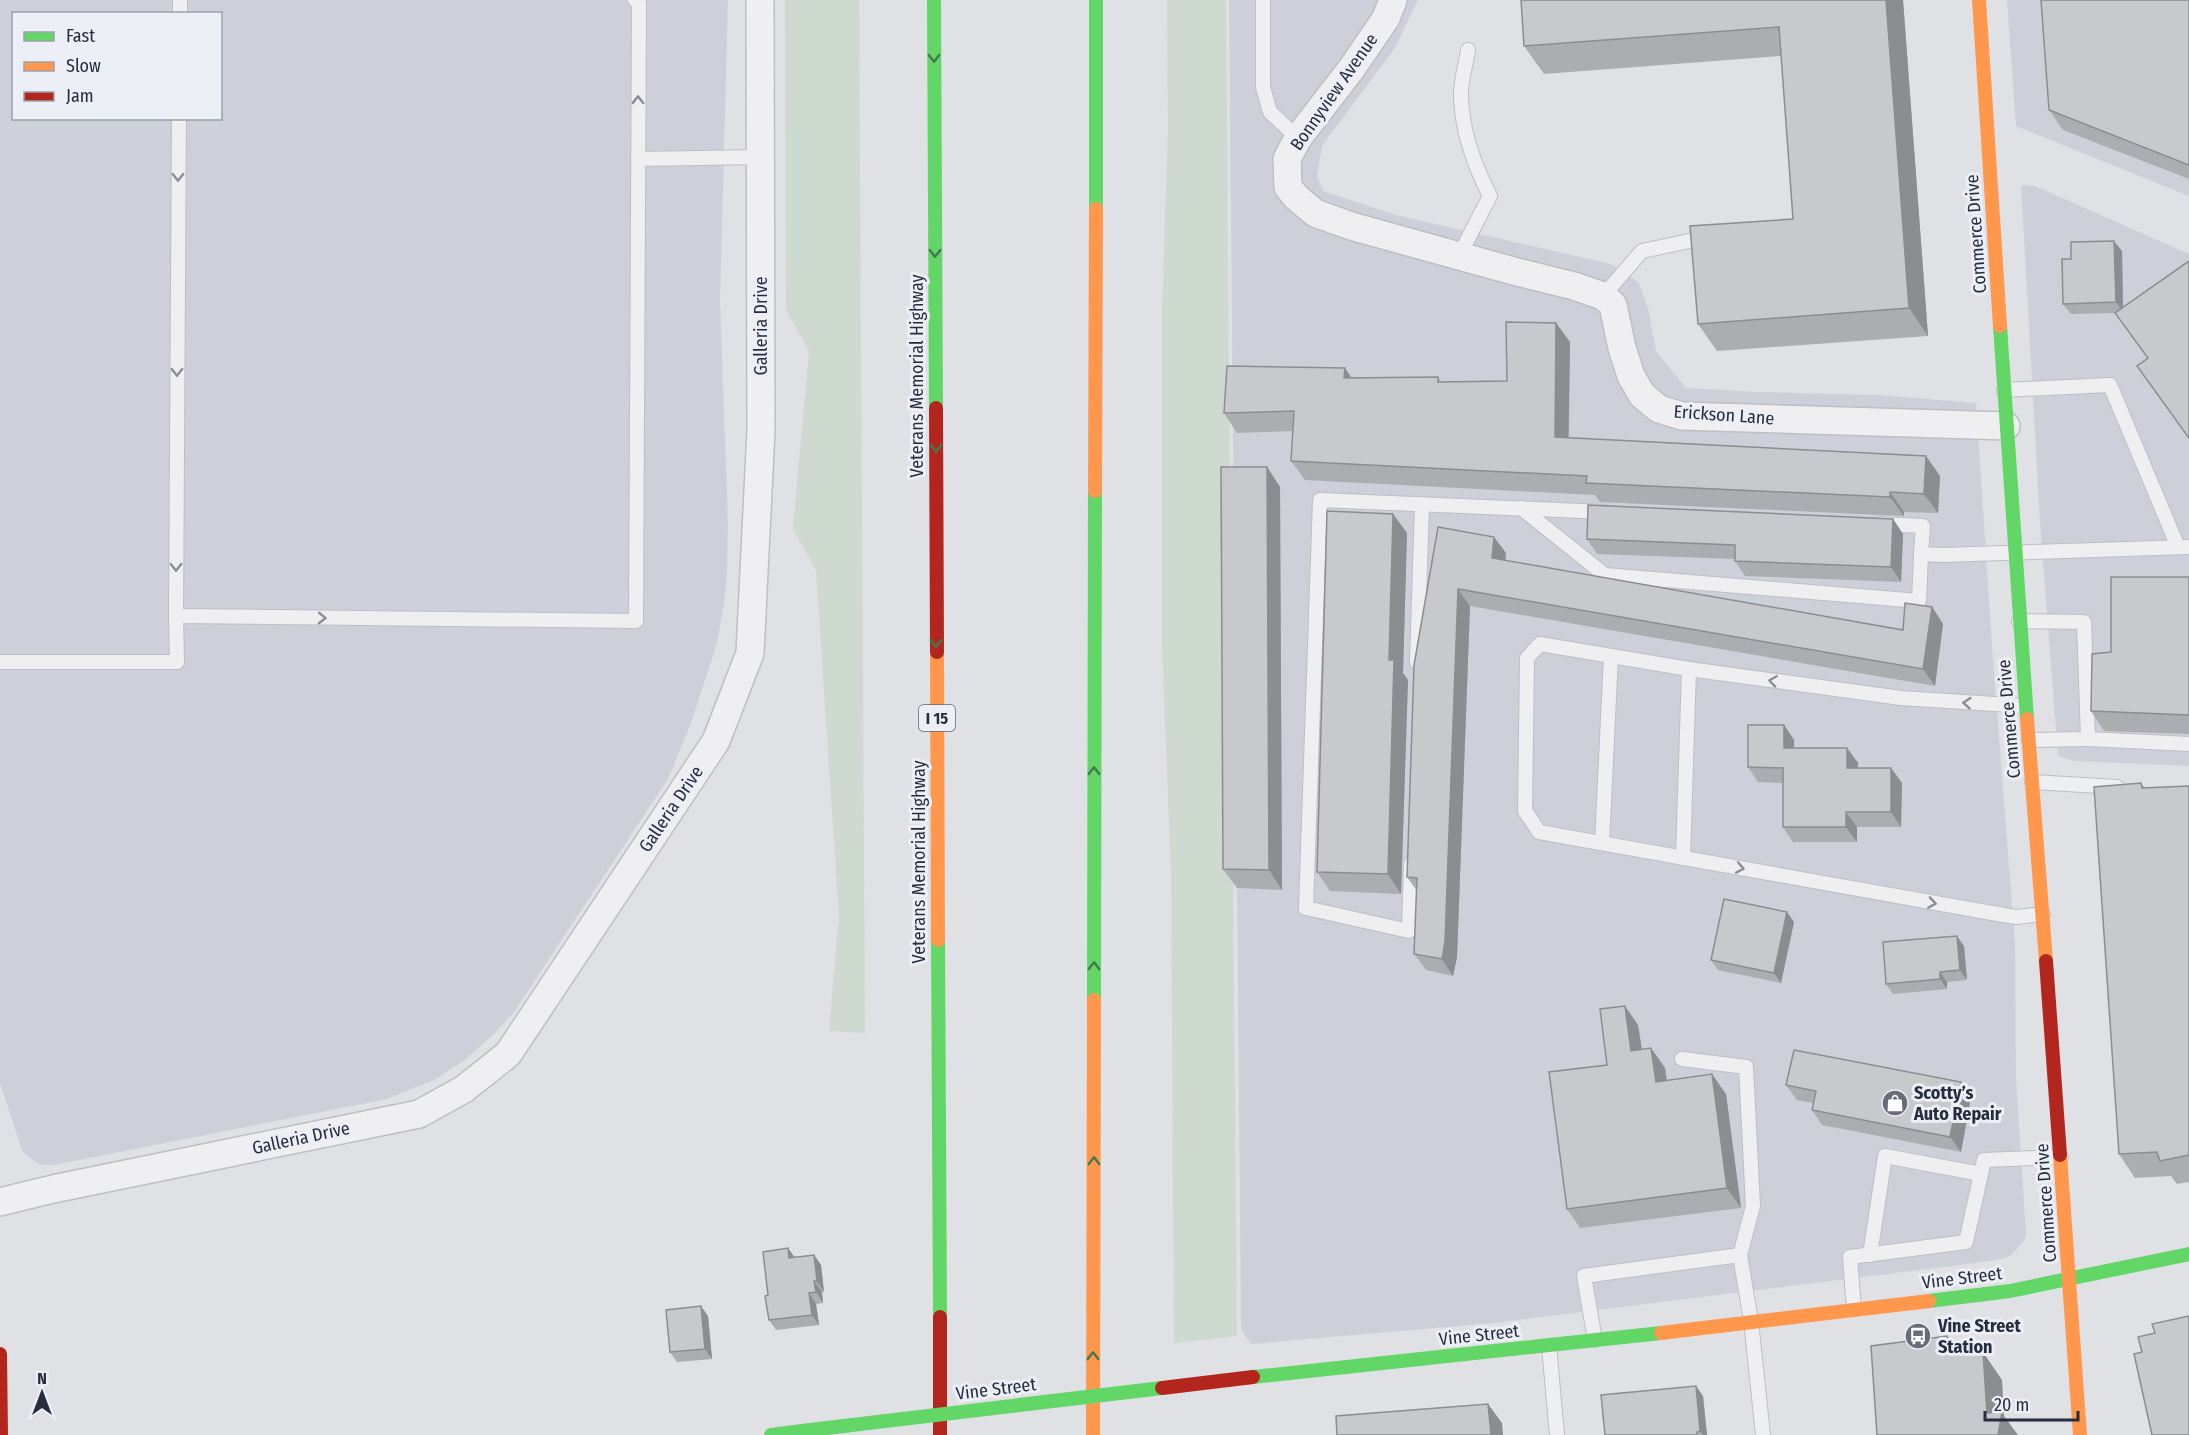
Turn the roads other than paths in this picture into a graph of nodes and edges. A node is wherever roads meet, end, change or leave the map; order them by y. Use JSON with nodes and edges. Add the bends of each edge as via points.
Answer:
{"nodes":[{"id":1,"x":635,"y":0,"type":"edge"},
{"id":2,"x":760,"y":0,"type":"edge"},
{"id":3,"x":934,"y":0,"type":"edge"},
{"id":4,"x":1096,"y":0,"type":"edge"},
{"id":5,"x":1263,"y":0,"type":"edge"},
{"id":6,"x":1393,"y":0,"type":"edge"},
{"id":7,"x":1979,"y":0,"type":"edge"},
{"id":8,"x":1468,"y":50,"type":"dead end"},
{"id":9,"x":179,"y":120,"type":"edge"},
{"id":10,"x":1298,"y":138,"type":"junction"},
{"id":11,"x":760,"y":157,"type":"junction"},
{"id":12,"x":638,"y":159,"type":"junction"},
{"id":13,"x":1722,"y":234,"type":"edge"},
{"id":14,"x":1459,"y":256,"type":"junction"},
{"id":15,"x":1603,"y":296,"type":"junction"},
{"id":16,"x":2004,"y":390,"type":"junction"},
{"id":17,"x":2006,"y":426,"type":"junction"},
{"id":18,"x":1422,"y":504,"type":"junction"},
{"id":19,"x":1521,"y":508,"type":"junction"},
{"id":20,"x":1616,"y":512,"type":"edge"},
{"id":21,"x":1864,"y":523,"type":"edge"},
{"id":22,"x":2183,"y":547,"type":"edge"},
{"id":23,"x":2015,"y":552,"type":"junction"},
{"id":24,"x":1922,"y":554,"type":"junction"},
{"id":25,"x":176,"y":616,"type":"junction"},
{"id":26,"x":2019,"y":621,"type":"junction"},
{"id":27,"x":1611,"y":656,"type":"junction"},
{"id":28,"x":0,"y":662,"type":"edge"},
{"id":29,"x":1689,"y":669,"type":"junction"},
{"id":30,"x":1416,"y":682,"type":"edge"},
{"id":31,"x":2025,"y":706,"type":"junction"},
{"id":32,"x":2088,"y":739,"type":"junction"},
{"id":33,"x":2027,"y":740,"type":"junction"},
{"id":34,"x":2189,"y":744,"type":"edge"},
{"id":35,"x":2032,"y":782,"type":"junction"},
{"id":36,"x":2132,"y":788,"type":"edge"},
{"id":37,"x":1602,"y":843,"type":"junction"},
{"id":38,"x":1412,"y":848,"type":"edge"},
{"id":39,"x":1683,"y":858,"type":"junction"},
{"id":40,"x":2043,"y":914,"type":"junction"},
{"id":41,"x":1682,"y":1059,"type":"dead end"},
{"id":42,"x":2061,"y":1157,"type":"junction"},
{"id":43,"x":1981,"y":1174,"type":"junction"},
{"id":44,"x":0,"y":1202,"type":"edge"},
{"id":45,"x":2189,"y":1254,"type":"edge"},
{"id":46,"x":1740,"y":1255,"type":"junction"},
{"id":47,"x":1870,"y":1255,"type":"junction"},
{"id":48,"x":2069,"y":1280,"type":"junction"},
{"id":49,"x":1854,"y":1309,"type":"junction"},
{"id":50,"x":1752,"y":1321,"type":"junction"},
{"id":51,"x":1594,"y":1340,"type":"junction"},
{"id":52,"x":1549,"y":1346,"type":"junction"},
{"id":53,"x":0,"y":1354,"type":"edge"},
{"id":54,"x":2,"y":1435,"type":"edge"},
{"id":55,"x":771,"y":1435,"type":"edge"},
{"id":56,"x":939,"y":1435,"type":"edge"},
{"id":57,"x":1093,"y":1435,"type":"edge"},
{"id":58,"x":1557,"y":1435,"type":"edge"},
{"id":59,"x":1763,"y":1435,"type":"edge"},
{"id":60,"x":2080,"y":1435,"type":"edge"}],
"edges":[{"from":12,"to":1,"type":"lane","one_way":true,"via":[[639,3]]},
{"from":2,"to":11,"type":"street","name":"Galleria Drive"},
{"from":3,"to":56,"type":"main road","name":"Veterans Memorial Highway","number":"I 15","one_way":true},
{"from":57,"to":4,"type":"main road","one_way":true},
{"from":5,"to":10,"type":"lane","via":[[1263,87],[1269,112]]},
{"from":6,"to":10,"type":"street","name":"Bonnyview Avenue","via":[[1386,18],[1352,68]]},
{"from":7,"to":16,"type":"main road","name":"Commerce Drive"},
{"from":8,"to":14,"type":"lane","via":[[1461,95],[1464,130],[1476,169],[1490,196]]},
{"from":9,"to":25,"type":"lane","one_way":true},
{"from":10,"to":14,"type":"street","name":"Bonnyview Avenue","via":[[1287,159],[1288,187],[1315,213]]},
{"from":11,"to":12,"type":"lane"},
{"from":11,"to":44,"type":"street","name":"Galleria Drive","via":[[761,430],[750,653],[716,741],[508,1054],[464,1089],[419,1114]]},
{"from":25,"to":12,"type":"lane","one_way":true,"via":[[636,621]]},
{"from":13,"to":15,"type":"lane","via":[[1642,251]]},
{"from":14,"to":15,"type":"street"},
{"from":15,"to":17,"type":"street","name":"Erickson Lane","via":[[1614,305],[1631,376],[1642,395],[1659,410],[1682,416]]},
{"from":16,"to":17,"type":"main road","name":"Commerce Drive"},
{"from":16,"to":22,"type":"lane","via":[[2110,385]]},
{"from":17,"to":23,"type":"main road","name":"Commerce Drive"},
{"from":18,"to":19,"type":"lane"},
{"from":18,"to":30,"type":"lane"},
{"from":18,"to":38,"type":"lane","via":[[1320,500],[1306,908],[1409,931]]},
{"from":19,"to":20,"type":"lane"},
{"from":19,"to":24,"type":"lane","via":[[1605,575],[1919,601]]},
{"from":21,"to":24,"type":"lane","via":[[1923,526]]},
{"from":22,"to":23,"type":"lane"},
{"from":23,"to":24,"type":"lane"},
{"from":23,"to":26,"type":"main road","name":"Commerce Drive"},
{"from":25,"to":28,"type":"lane","via":[[177,662]]},
{"from":26,"to":31,"type":"main road","name":"Commerce Drive"},
{"from":26,"to":32,"type":"lane","via":[[2084,622]]},
{"from":27,"to":29,"type":"lane"},
{"from":27,"to":37,"type":"lane"},
{"from":27,"to":37,"type":"lane","via":[[1540,644],[1527,658],[1525,811],[1539,832]]},
{"from":31,"to":29,"type":"lane","one_way":true,"via":[[1901,698]]},
{"from":29,"to":39,"type":"lane"},
{"from":31,"to":33,"type":"main road","name":"Commerce Drive"},
{"from":32,"to":33,"type":"lane"},
{"from":32,"to":34,"type":"lane"},
{"from":33,"to":35,"type":"main road","name":"Commerce Drive"},
{"from":35,"to":36,"type":"lane"},
{"from":35,"to":40,"type":"main road","name":"Commerce Drive"},
{"from":37,"to":39,"type":"lane"},
{"from":39,"to":40,"type":"lane","one_way":true,"via":[[2002,915]]},
{"from":40,"to":42,"type":"main road","name":"Commerce Drive"},
{"from":41,"to":46,"type":"lane","via":[[1746,1067],[1754,1206]]},
{"from":42,"to":43,"type":"lane","via":[[1984,1160]]},
{"from":42,"to":48,"type":"main road","name":"Commerce Drive"},
{"from":43,"to":47,"type":"lane","via":[[1966,1242]]},
{"from":43,"to":47,"type":"lane","via":[[1885,1156]]},
{"from":45,"to":48,"type":"main road","name":"Vine Street"},
{"from":46,"to":50,"type":"lane"},
{"from":46,"to":51,"type":"lane","via":[[1584,1276]]},
{"from":47,"to":49,"type":"lane","via":[[1850,1257]]},
{"from":48,"to":49,"type":"main road","name":"Vine Street","via":[[2010,1291]]},
{"from":48,"to":60,"type":"main road","name":"Commerce Drive"},
{"from":49,"to":50,"type":"main road","name":"Vine Street"},
{"from":50,"to":51,"type":"main road","name":"Vine Street"},
{"from":50,"to":59,"type":"lane"},
{"from":51,"to":52,"type":"main road","name":"Vine Street"},
{"from":52,"to":55,"type":"main road","name":"Vine Street","bridge":true},
{"from":52,"to":58,"type":"lane"},
{"from":53,"to":54,"type":"main road"}]}
